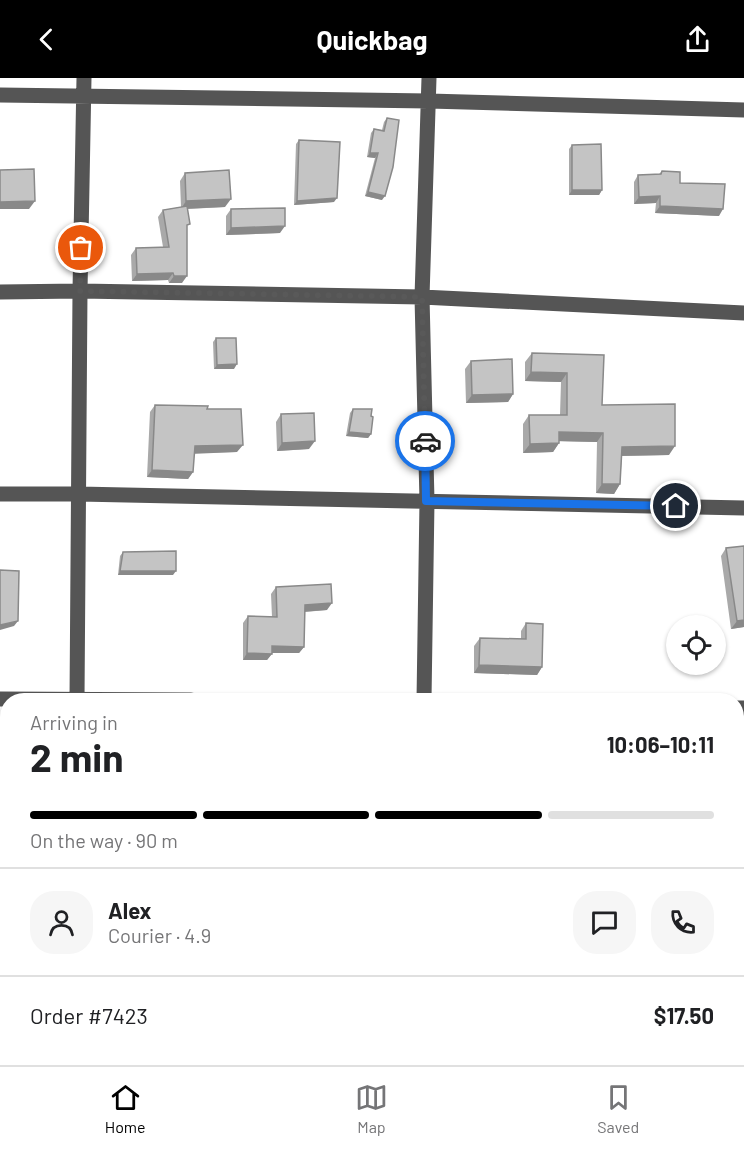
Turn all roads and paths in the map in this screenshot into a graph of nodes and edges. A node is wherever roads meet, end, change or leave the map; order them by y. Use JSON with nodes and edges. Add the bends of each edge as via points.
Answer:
{"nodes":[{"id":1,"x":84,"y":78,"type":"edge"},
{"id":2,"x":429,"y":78,"type":"edge"},
{"id":3,"x":0,"y":95,"type":"edge"},
{"id":4,"x":83,"y":97,"type":"junction"},
{"id":5,"x":429,"y":101,"type":"junction"},
{"id":6,"x":744,"y":110,"type":"edge"},
{"id":7,"x":80,"y":291,"type":"junction"},
{"id":8,"x":0,"y":292,"type":"edge"},
{"id":9,"x":422,"y":297,"type":"junction"},
{"id":10,"x":744,"y":313,"type":"edge"},
{"id":11,"x":0,"y":494,"type":"edge"},
{"id":12,"x":79,"y":494,"type":"junction"},
{"id":13,"x":426,"y":501,"type":"junction"},
{"id":14,"x":744,"y":508,"type":"edge"},
{"id":15,"x":77,"y":693,"type":"edge"},
{"id":16,"x":424,"y":693,"type":"edge"}],
"edges":[{"from":1,"to":4,"type":"street"},
{"from":2,"to":5,"type":"street"},
{"from":3,"to":4,"type":"street"},
{"from":4,"to":5,"type":"street"},
{"from":4,"to":7,"type":"street"},
{"from":5,"to":6,"type":"street"},
{"from":5,"to":9,"type":"street"},
{"from":7,"to":8,"type":"street"},
{"from":7,"to":9,"type":"street"},
{"from":7,"to":12,"type":"street"},
{"from":9,"to":10,"type":"street"},
{"from":9,"to":13,"type":"street"},
{"from":11,"to":12,"type":"street"},
{"from":12,"to":13,"type":"street"},
{"from":12,"to":15,"type":"street"},
{"from":13,"to":14,"type":"street"},
{"from":13,"to":16,"type":"street"}]}
